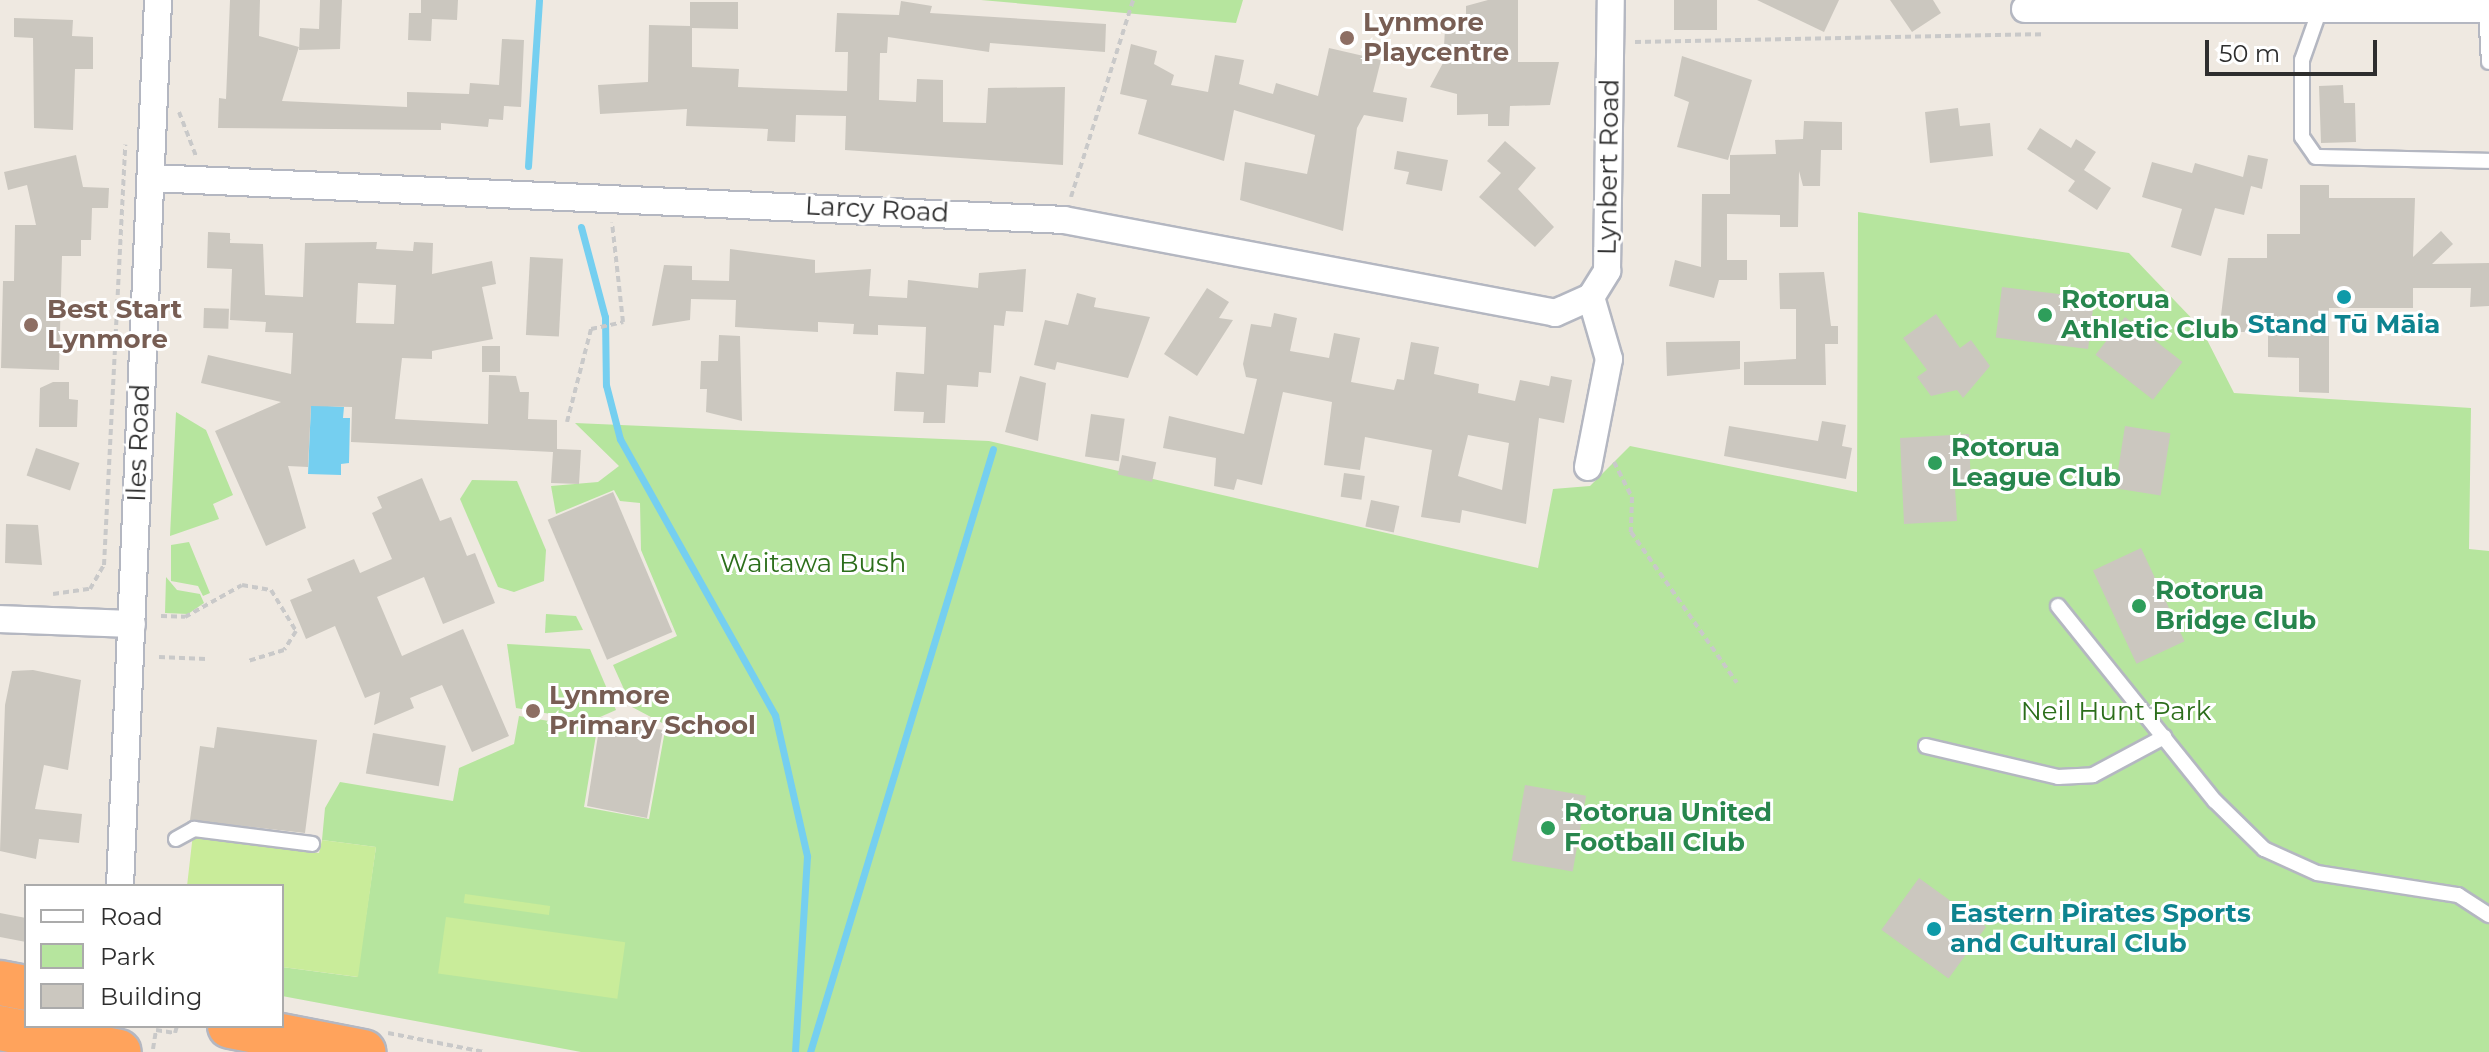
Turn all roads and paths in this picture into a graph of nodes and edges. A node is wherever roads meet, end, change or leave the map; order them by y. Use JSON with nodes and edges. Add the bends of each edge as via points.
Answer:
{"nodes":[{"id":1,"x":158,"y":0,"type":"edge"},
{"id":2,"x":1133,"y":0,"type":"edge"},
{"id":3,"x":1611,"y":0,"type":"edge"},
{"id":4,"x":2025,"y":9,"type":"dead end"},
{"id":5,"x":2320,"y":9,"type":"junction"},
{"id":6,"x":2488,"y":9,"type":"edge"},
{"id":7,"x":2489,"y":62,"type":"edge"},
{"id":8,"x":125,"y":137,"type":"dead end"},
{"id":9,"x":2489,"y":161,"type":"edge"},
{"id":10,"x":151,"y":178,"type":"junction"},
{"id":11,"x":1069,"y":203,"type":"dead end"},
{"id":12,"x":613,"y":210,"type":"dead end"},
{"id":13,"x":1591,"y":297,"type":"junction"},
{"id":14,"x":567,"y":422,"type":"dead end"},
{"id":15,"x":1600,"y":462,"type":"joint"},
{"id":16,"x":39,"y":595,"type":"dead end"},
{"id":17,"x":2058,"y":606,"type":"dead end"},
{"id":18,"x":161,"y":616,"type":"dead end"},
{"id":19,"x":0,"y":619,"type":"edge"},
{"id":20,"x":132,"y":624,"type":"junction"},
{"id":21,"x":159,"y":657,"type":"dead end"},
{"id":22,"x":206,"y":659,"type":"dead end"},
{"id":23,"x":247,"y":661,"type":"dead end"},
{"id":24,"x":1737,"y":683,"type":"dead end"},
{"id":25,"x":2164,"y":737,"type":"junction"},
{"id":26,"x":1926,"y":746,"type":"dead end"},
{"id":27,"x":176,"y":839,"type":"dead end"},
{"id":28,"x":312,"y":844,"type":"dead end"},
{"id":29,"x":120,"y":884,"type":"edge"},
{"id":30,"x":2489,"y":915,"type":"edge"},
{"id":31,"x":0,"y":983,"type":"edge"},
{"id":32,"x":24,"y":988,"type":"edge"},
{"id":33,"x":0,"y":1028,"type":"edge"},
{"id":34,"x":176,"y":1028,"type":"edge"},
{"id":35,"x":240,"y":1028,"type":"edge"},
{"id":36,"x":111,"y":1045,"type":"edge"},
{"id":37,"x":152,"y":1052,"type":"edge"},
{"id":38,"x":363,"y":1052,"type":"edge"}],
"edges":[{"from":1,"to":10,"type":"street","name":"Iles Road"},
{"from":2,"to":11,"type":"path"},
{"from":3,"to":13,"type":"street","name":"Lynbert Road","via":[[1610,244],[1607,271]]},
{"from":4,"to":5,"type":"street"},
{"from":5,"to":6,"type":"street"},
{"from":5,"to":9,"type":"lane","via":[[2302,60],[2302,137],[2316,157]]},
{"from":6,"to":7,"type":"lane"},
{"from":8,"to":16,"type":"path","via":[[104,565],[97,584],[83,593]]},
{"from":10,"to":13,"type":"street","name":"Larcy Road","via":[[1039,217],[1529,311],[1568,311]]},
{"from":10,"to":20,"type":"street","name":"Iles Road"},
{"from":12,"to":14,"type":"path","via":[[609,249],[623,322],[591,329]]},
{"from":13,"to":15,"type":"street","via":[[1609,359]]},
{"from":15,"to":24,"type":"path","via":[[1632,497],[1631,532]]},
{"from":17,"to":25,"type":"lane"},
{"from":18,"to":23,"type":"path","via":[[185,617],[242,585],[271,590],[296,631],[284,650]]},
{"from":19,"to":20,"type":"street"},
{"from":20,"to":29,"type":"street","name":"Iles Road"},
{"from":21,"to":22,"type":"path"},
{"from":25,"to":26,"type":"lane","via":[[2093,775],[2058,777]]},
{"from":25,"to":30,"type":"lane","via":[[2239,827],[2290,864],[2458,895]]},
{"from":27,"to":28,"type":"lane","via":[[194,829]]},
{"from":31,"to":32,"type":"highway"},
{"from":33,"to":36,"type":"highway"},
{"from":34,"to":37,"type":"path","via":[[175,1033],[156,1030]]},
{"from":35,"to":38,"type":"highway"}]}
